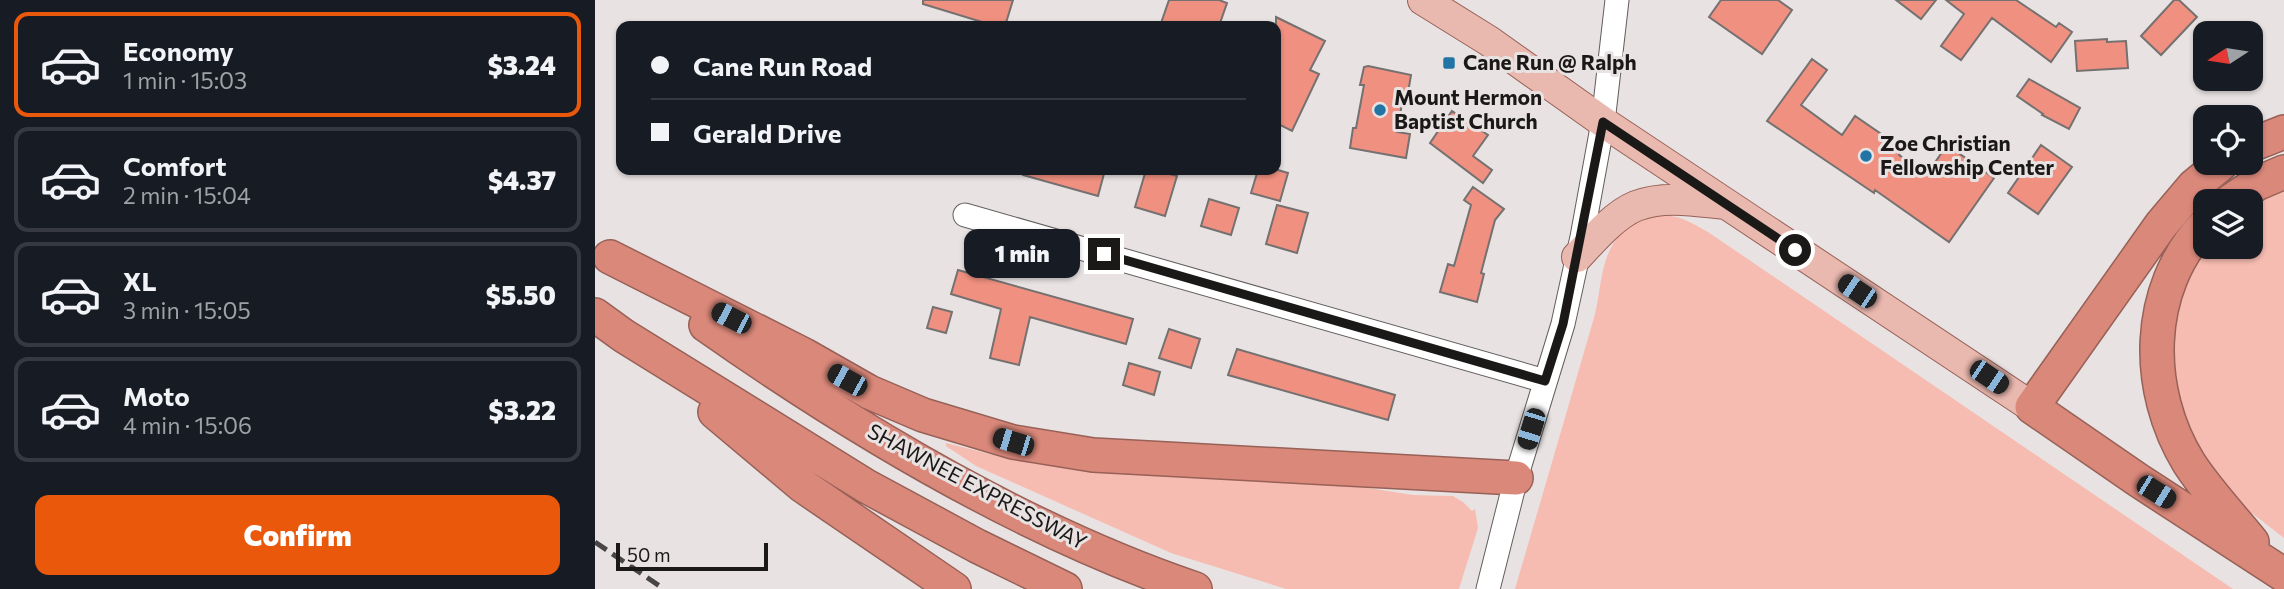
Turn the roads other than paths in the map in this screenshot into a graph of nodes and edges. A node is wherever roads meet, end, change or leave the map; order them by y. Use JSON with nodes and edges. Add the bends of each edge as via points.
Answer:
{"nodes":[{"id":1,"x":1423,"y":0,"type":"edge"},
{"id":2,"x":1617,"y":0,"type":"edge"},
{"id":3,"x":1603,"y":122,"type":"junction"},
{"id":4,"x":2284,"y":132,"type":"edge"},
{"id":5,"x":2263,"y":140,"type":"edge"},
{"id":6,"x":2284,"y":172,"type":"edge"},
{"id":7,"x":2207,"y":175,"type":"edge"},
{"id":8,"x":2249,"y":189,"type":"edge"},
{"id":9,"x":1729,"y":205,"type":"junction"},
{"id":10,"x":965,"y":215,"type":"dead end"},
{"id":11,"x":2193,"y":242,"type":"edge"},
{"id":12,"x":603,"y":252,"type":"edge"},
{"id":13,"x":1577,"y":257,"type":"junction"},
{"id":14,"x":595,"y":315,"type":"edge"},
{"id":15,"x":624,"y":336,"type":"junction"},
{"id":16,"x":1545,"y":381,"type":"junction"},
{"id":17,"x":2032,"y":407,"type":"junction"},
{"id":18,"x":1516,"y":478,"type":"junction"},
{"id":19,"x":2278,"y":570,"type":"edge"},
{"id":20,"x":954,"y":589,"type":"edge"},
{"id":21,"x":1065,"y":589,"type":"edge"},
{"id":22,"x":1195,"y":589,"type":"edge"},
{"id":23,"x":1488,"y":589,"type":"edge"}],
"edges":[{"from":1,"to":3,"type":"main road"},
{"from":2,"to":3,"type":"street"},
{"from":3,"to":9,"type":"main road"},
{"from":3,"to":13,"type":"street"},
{"from":4,"to":5,"type":"highway"},
{"from":6,"to":8,"type":"highway"},
{"from":7,"to":17,"type":"highway","via":[[2169,214]]},
{"from":9,"to":13,"type":"main road","via":[[1676,199],[1636,206],[1599,233]]},
{"from":9,"to":17,"type":"main road"},
{"from":10,"to":16,"type":"street"},
{"from":11,"to":19,"type":"highway","via":[[2177,265],[2161,308],[2160,390],[2170,425],[2188,461]]},
{"from":12,"to":18,"type":"highway","via":[[869,392],[923,415],[1013,442],[1093,455]]},
{"from":12,"to":22,"type":"highway","name":"SHAWNEE EXPRESSWAY","via":[[741,349],[935,470],[1040,525]]},
{"from":13,"to":16,"type":"street"},
{"from":14,"to":15,"type":"highway"},
{"from":15,"to":20,"type":"highway","via":[[803,486]]},
{"from":15,"to":21,"type":"highway","via":[[866,486]]},
{"from":16,"to":18,"type":"street"},
{"from":17,"to":19,"type":"highway"},
{"from":18,"to":23,"type":"street"}]}
